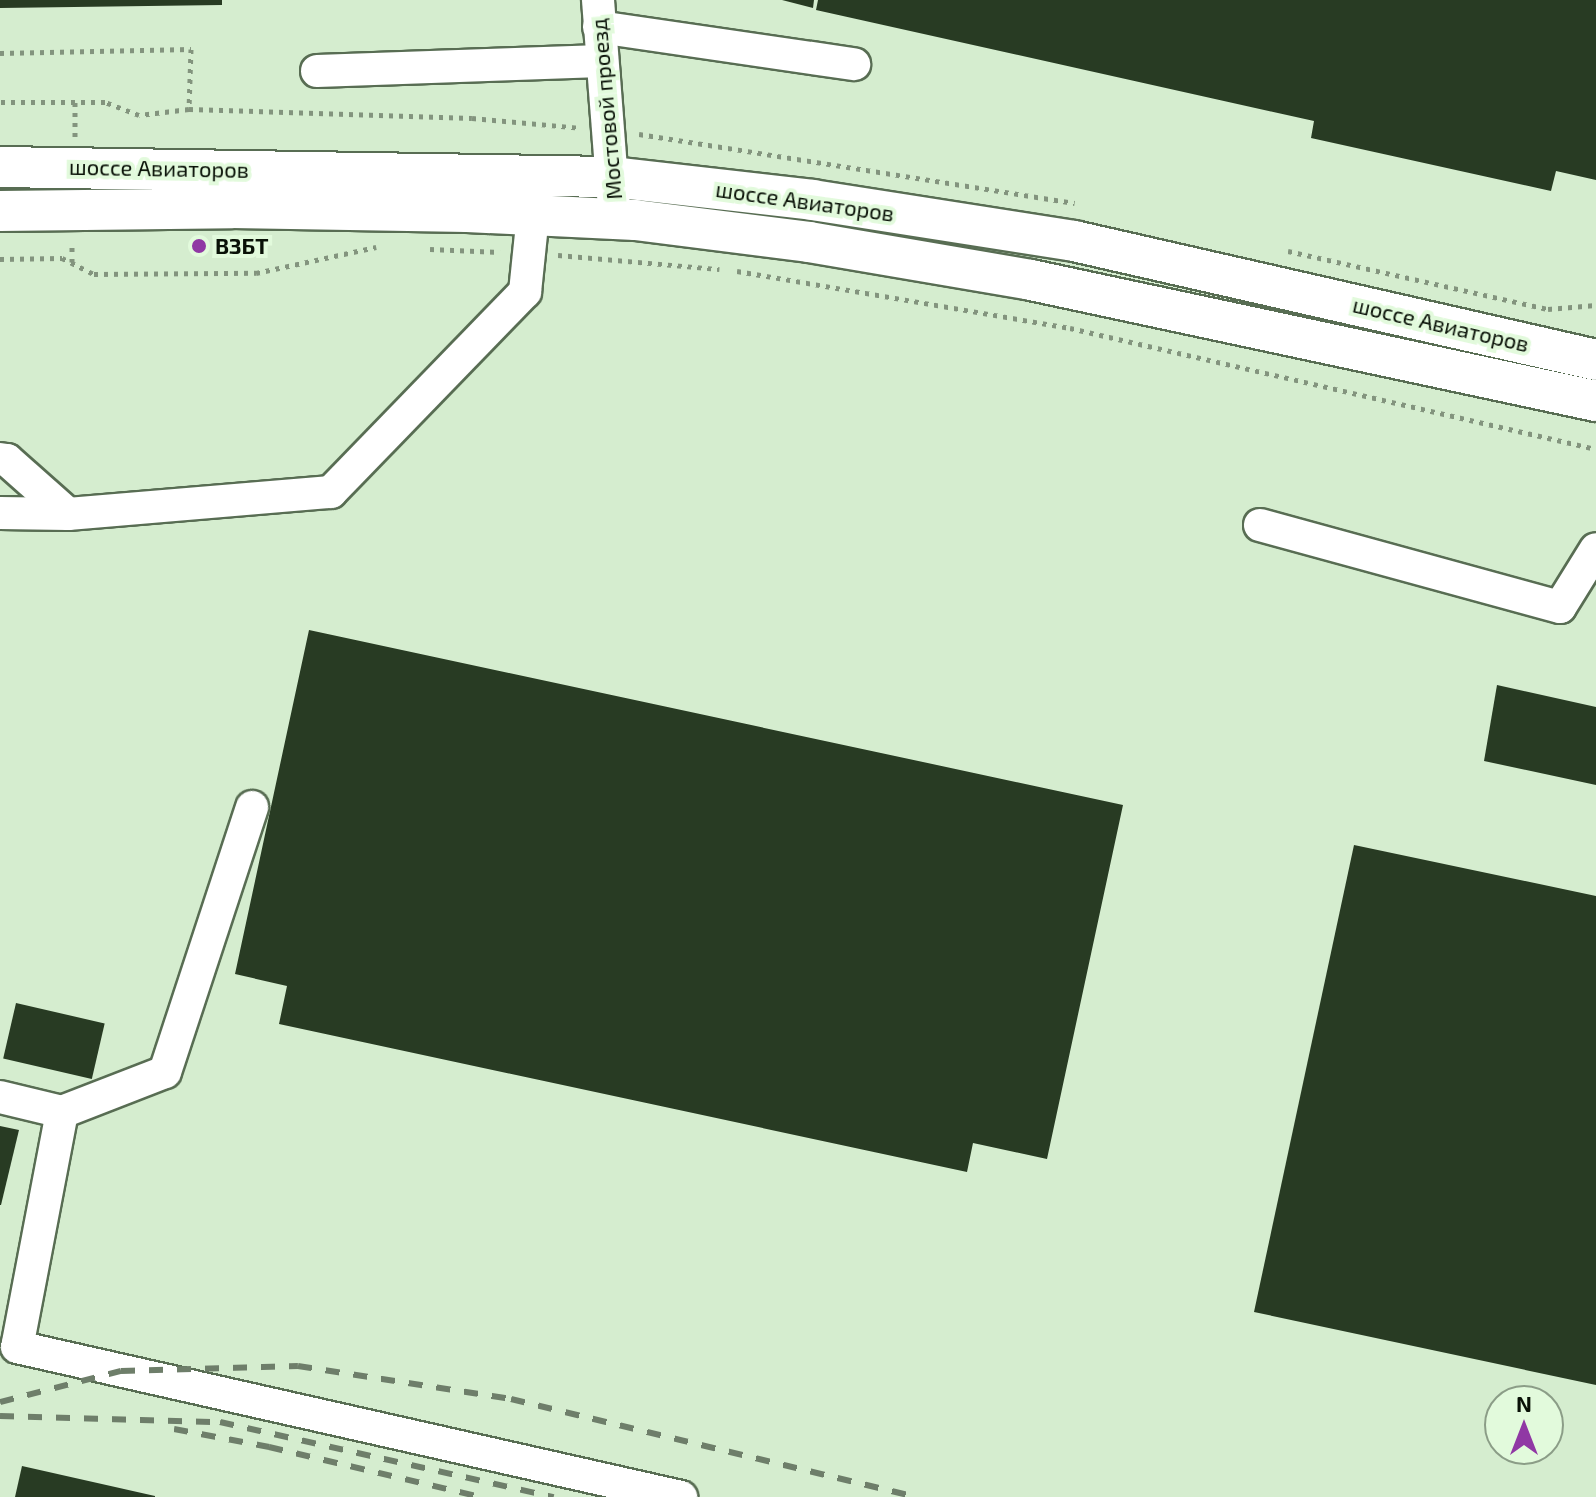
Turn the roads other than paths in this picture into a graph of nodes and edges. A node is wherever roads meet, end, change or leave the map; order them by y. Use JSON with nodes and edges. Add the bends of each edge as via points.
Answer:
{"nodes":[{"id":1,"x":598,"y":14,"type":"edge"},
{"id":2,"x":601,"y":61,"type":"junction"},
{"id":3,"x":854,"y":64,"type":"dead end"},
{"id":4,"x":317,"y":71,"type":"dead end"},
{"id":5,"x":0,"y":167,"type":"edge"},
{"id":6,"x":611,"y":177,"type":"junction"},
{"id":7,"x":0,"y":211,"type":"edge"},
{"id":8,"x":615,"y":219,"type":"junction"},
{"id":9,"x":531,"y":234,"type":"junction"},
{"id":10,"x":1596,"y":360,"type":"edge"},
{"id":11,"x":1596,"y":401,"type":"edge"},
{"id":12,"x":0,"y":459,"type":"edge"},
{"id":13,"x":0,"y":513,"type":"edge"},
{"id":14,"x":68,"y":514,"type":"junction"},
{"id":15,"x":1260,"y":525,"type":"dead end"},
{"id":16,"x":1596,"y":549,"type":"edge"},
{"id":17,"x":252,"y":807,"type":"dead end"},
{"id":18,"x":0,"y":1097,"type":"edge"},
{"id":19,"x":62,"y":1112,"type":"junction"},
{"id":20,"x":681,"y":1497,"type":"edge"}],
"edges":[{"from":1,"to":2,"type":"street","name":"Мостовой проезд"},
{"from":1,"to":3,"type":"street"},
{"from":2,"to":4,"type":"street"},
{"from":2,"to":6,"type":"street","name":"Мостовой проезд"},
{"from":5,"to":6,"type":"main road","name":"шоссе Авиаторов"},
{"from":6,"to":8,"type":"street","name":"Мостовой проезд"},
{"from":6,"to":10,"type":"main road","name":"шоссе Авиаторов","via":[[813,200],[1074,241]]},
{"from":7,"to":9,"type":"main road","name":"шоссе Авиаторов","via":[[232,208]]},
{"from":8,"to":9,"type":"main road","name":"шоссе Авиаторов"},
{"from":8,"to":11,"type":"main road","name":"шоссе Авиаторов","via":[[809,242],[1031,280]]},
{"from":9,"to":14,"type":"street","via":[[525,292],[331,492]]},
{"from":12,"to":14,"type":"street"},
{"from":13,"to":14,"type":"street"},
{"from":15,"to":16,"type":"street","via":[[1560,607]]},
{"from":17,"to":19,"type":"street","via":[[165,1072]]},
{"from":18,"to":19,"type":"street"},
{"from":19,"to":20,"type":"street","via":[[17,1347]]}]}
